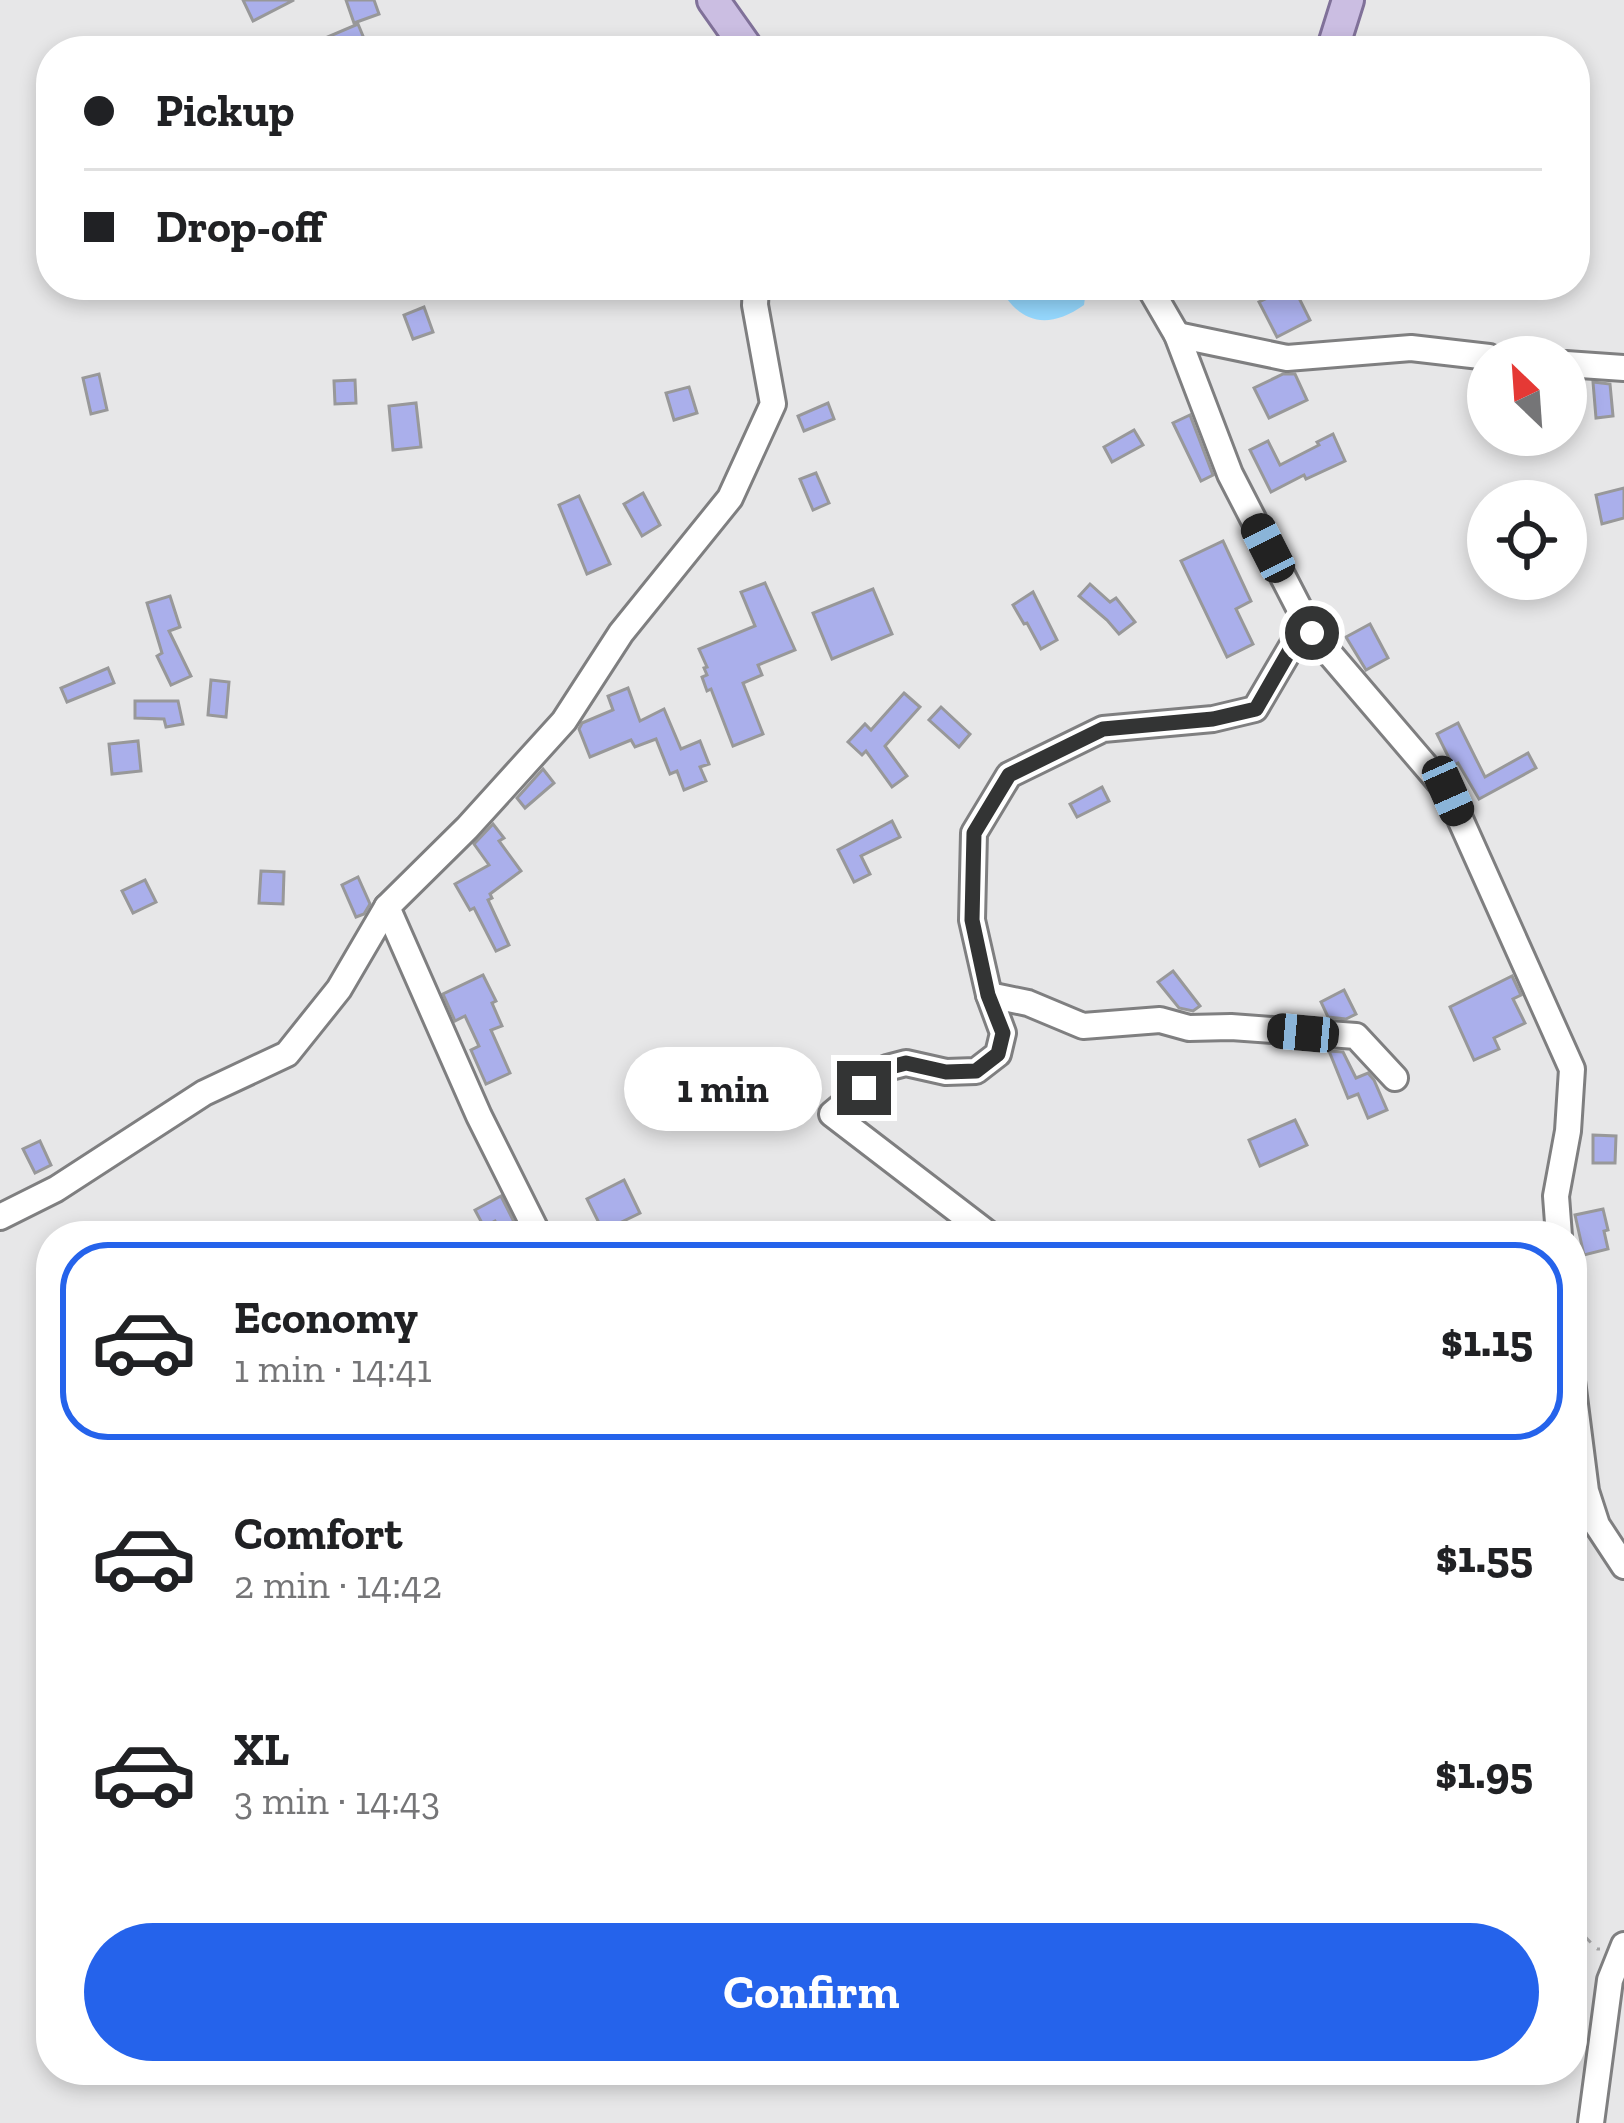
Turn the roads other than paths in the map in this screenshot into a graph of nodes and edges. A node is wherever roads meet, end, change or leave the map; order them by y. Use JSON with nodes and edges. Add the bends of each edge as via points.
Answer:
{"nodes":[{"id":1,"x":713,"y":0,"type":"edge"},
{"id":2,"x":1348,"y":0,"type":"edge"},
{"id":3,"x":738,"y":36,"type":"edge"},
{"id":4,"x":1337,"y":36,"type":"edge"},
{"id":5,"x":754,"y":300,"type":"edge"},
{"id":6,"x":1157,"y":300,"type":"edge"},
{"id":7,"x":1177,"y":335,"type":"junction"},
{"id":8,"x":1467,"y":354,"type":"edge"},
{"id":9,"x":1587,"y":365,"type":"edge"},
{"id":10,"x":1624,"y":368,"type":"edge"},
{"id":11,"x":1306,"y":622,"type":"junction"},
{"id":12,"x":387,"y":907,"type":"junction"},
{"id":13,"x":988,"y":995,"type":"junction"},
{"id":14,"x":1395,"y":1078,"type":"dead end"},
{"id":15,"x":0,"y":1217,"type":"edge"},
{"id":16,"x":532,"y":1221,"type":"edge"},
{"id":17,"x":971,"y":1221,"type":"edge"},
{"id":18,"x":1558,"y":1221,"type":"edge"},
{"id":19,"x":1587,"y":1494,"type":"edge"},
{"id":20,"x":1624,"y":1566,"type":"edge"},
{"id":21,"x":1622,"y":1947,"type":"edge"},
{"id":22,"x":1591,"y":2123,"type":"edge"}],
"edges":[{"from":1,"to":3,"type":"main road"},
{"from":2,"to":4,"type":"main road"},
{"from":5,"to":12,"type":"street","via":[[773,404],[730,498],[621,633],[564,721]]},
{"from":6,"to":7,"type":"street"},
{"from":7,"to":8,"type":"street","via":[[1287,358],[1411,348]]},
{"from":7,"to":11,"type":"street","via":[[1230,474]]},
{"from":9,"to":10,"type":"street"},
{"from":11,"to":13,"type":"street","via":[[1256,709],[1103,729],[1009,775],[974,833],[972,920]]},
{"from":11,"to":18,"type":"street","via":[[1448,791],[1572,1069]]},
{"from":12,"to":15,"type":"street","via":[[340,989],[287,1054],[204,1093]]},
{"from":12,"to":16,"type":"street"},
{"from":13,"to":14,"type":"street","via":[[1083,1026],[1160,1020],[1356,1036]]},
{"from":13,"to":17,"type":"street","via":[[1003,1033],[998,1054],[976,1071],[887,1068],[832,1114]]},
{"from":19,"to":20,"type":"street"},
{"from":21,"to":22,"type":"street","via":[[1610,1980]]}]}
